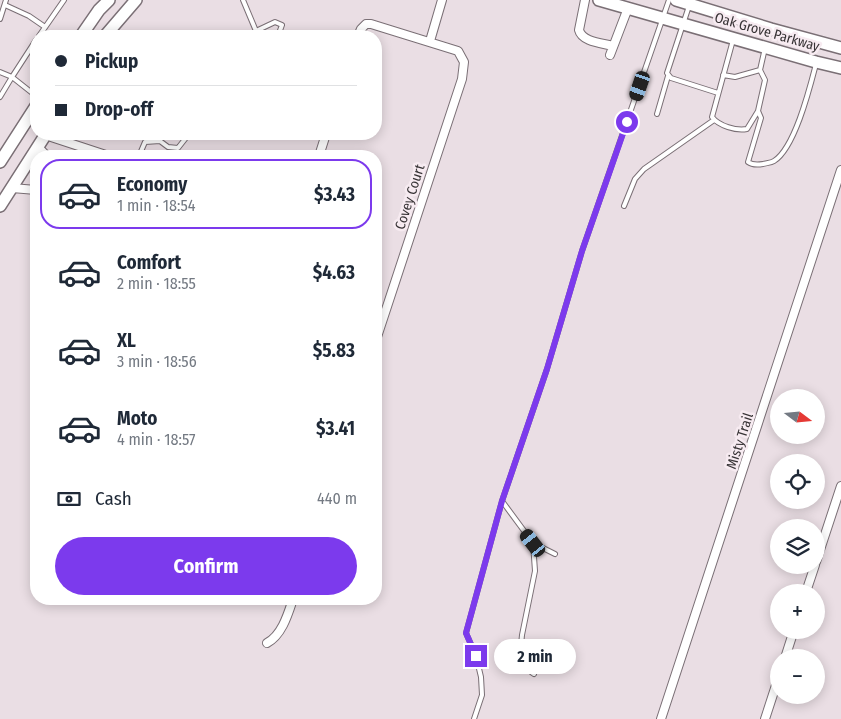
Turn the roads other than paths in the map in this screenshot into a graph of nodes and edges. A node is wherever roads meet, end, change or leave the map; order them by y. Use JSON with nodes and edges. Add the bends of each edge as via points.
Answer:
{"nodes":[{"id":1,"x":64,"y":0,"type":"edge"},
{"id":2,"x":109,"y":0,"type":"edge"},
{"id":3,"x":136,"y":0,"type":"edge"},
{"id":4,"x":243,"y":0,"type":"edge"},
{"id":5,"x":442,"y":0,"type":"edge"},
{"id":6,"x":585,"y":0,"type":"edge"},
{"id":7,"x":599,"y":0,"type":"edge"},
{"id":8,"x":669,"y":0,"type":"edge"},
{"id":9,"x":676,"y":0,"type":"edge"},
{"id":10,"x":6,"y":2,"type":"edge"},
{"id":11,"x":689,"y":4,"type":"junction"},
{"id":12,"x":628,"y":8,"type":"junction"},
{"id":13,"x":0,"y":19,"type":"edge"},
{"id":14,"x":664,"y":19,"type":"junction"},
{"id":15,"x":683,"y":24,"type":"junction"},
{"id":16,"x":45,"y":27,"type":"junction"},
{"id":17,"x":43,"y":30,"type":"edge"},
{"id":18,"x":85,"y":30,"type":"edge"},
{"id":19,"x":110,"y":30,"type":"edge"},
{"id":20,"x":256,"y":30,"type":"edge"},
{"id":21,"x":258,"y":30,"type":"edge"},
{"id":22,"x":280,"y":30,"type":"edge"},
{"id":23,"x":361,"y":30,"type":"edge"},
{"id":24,"x":733,"y":38,"type":"junction"},
{"id":25,"x":430,"y":42,"type":"junction"},
{"id":26,"x":612,"y":46,"type":"junction"},
{"id":27,"x":765,"y":47,"type":"junction"},
{"id":28,"x":841,"y":48,"type":"edge"},
{"id":29,"x":30,"y":49,"type":"edge"},
{"id":30,"x":610,"y":55,"type":"dead end"},
{"id":31,"x":816,"y":62,"type":"junction"},
{"id":32,"x":841,"y":68,"type":"edge"},
{"id":33,"x":760,"y":70,"type":"junction"},
{"id":34,"x":0,"y":72,"type":"edge"},
{"id":35,"x":723,"y":75,"type":"junction"},
{"id":36,"x":668,"y":76,"type":"junction"},
{"id":37,"x":12,"y":77,"type":"junction"},
{"id":38,"x":30,"y":91,"type":"edge"},
{"id":39,"x":718,"y":93,"type":"junction"},
{"id":40,"x":0,"y":97,"type":"edge"},
{"id":41,"x":758,"y":111,"type":"junction"},
{"id":42,"x":657,"y":114,"type":"dead end"},
{"id":43,"x":30,"y":115,"type":"edge"},
{"id":44,"x":714,"y":120,"type":"junction"},
{"id":45,"x":42,"y":140,"type":"edge"},
{"id":46,"x":62,"y":140,"type":"edge"},
{"id":47,"x":184,"y":140,"type":"edge"},
{"id":48,"x":160,"y":141,"type":"joint"},
{"id":49,"x":38,"y":147,"type":"junction"},
{"id":50,"x":36,"y":150,"type":"edge"},
{"id":51,"x":41,"y":150,"type":"edge"},
{"id":52,"x":92,"y":150,"type":"edge"},
{"id":53,"x":143,"y":150,"type":"edge"},
{"id":54,"x":30,"y":160,"type":"edge"},
{"id":55,"x":0,"y":162,"type":"edge"},
{"id":56,"x":841,"y":170,"type":"edge"},
{"id":57,"x":12,"y":188,"type":"junction"},
{"id":58,"x":30,"y":190,"type":"edge"},
{"id":59,"x":0,"y":206,"type":"edge"},
{"id":60,"x":624,"y":206,"type":"dead end"},
{"id":61,"x":382,"y":315,"type":"edge"},
{"id":62,"x":841,"y":486,"type":"edge"},
{"id":63,"x":502,"y":501,"type":"junction"},
{"id":64,"x":825,"y":535,"type":"edge"},
{"id":65,"x":533,"y":543,"type":"junction"},
{"id":66,"x":555,"y":554,"type":"dead end"},
{"id":67,"x":291,"y":605,"type":"edge"},
{"id":68,"x":267,"y":643,"type":"dead end"},
{"id":69,"x":534,"y":674,"type":"dead end"},
{"id":70,"x":770,"y":704,"type":"edge"},
{"id":71,"x":474,"y":719,"type":"edge"},
{"id":72,"x":661,"y":719,"type":"edge"},
{"id":73,"x":765,"y":719,"type":"edge"}],
"edges":[{"from":1,"to":16,"type":"lane"},
{"from":2,"to":18,"type":"main road"},
{"from":3,"to":19,"type":"main road"},
{"from":4,"to":20,"type":"lane"},
{"from":5,"to":25,"type":"street"},
{"from":6,"to":26,"type":"street","via":[[580,35]]},
{"from":7,"to":12,"type":"main road","name":"Oak Grove Parkway"},
{"from":8,"to":14,"type":"lane"},
{"from":9,"to":11,"type":"main road","name":"Oak Grove Parkway"},
{"from":10,"to":13,"type":"lane"},
{"from":10,"to":16,"type":"lane"},
{"from":11,"to":15,"type":"lane"},
{"from":11,"to":28,"type":"main road","name":"Oak Grove Parkway"},
{"from":12,"to":14,"type":"main road","name":"Oak Grove Parkway"},
{"from":12,"to":26,"type":"street"},
{"from":14,"to":15,"type":"main road","name":"Oak Grove Parkway"},
{"from":14,"to":63,"type":"lane","via":[[582,251],[547,369]]},
{"from":15,"to":24,"type":"main road","name":"Oak Grove Parkway"},
{"from":15,"to":36,"type":"lane"},
{"from":16,"to":17,"type":"lane"},
{"from":21,"to":22,"type":"lane","via":[[275,22],[282,25]]},
{"from":23,"to":25,"type":"street","via":[[371,24]]},
{"from":24,"to":27,"type":"main road","name":"Oak Grove Parkway"},
{"from":24,"to":35,"type":"lane"},
{"from":25,"to":61,"type":"street","name":"Covey Court","via":[[458,51],[464,62],[459,88]]},
{"from":26,"to":30,"type":"street"},
{"from":27,"to":31,"type":"main road","name":"Oak Grove Parkway"},
{"from":27,"to":33,"type":"lane"},
{"from":29,"to":37,"type":"lane"},
{"from":31,"to":32,"type":"main road","name":"Oak Grove Parkway"},
{"from":31,"to":41,"type":"lane","via":[[802,113],[789,140],[774,161],[758,165],[748,162],[761,118]]},
{"from":33,"to":35,"type":"lane","via":[[735,77]]},
{"from":33,"to":41,"type":"lane","via":[[765,80]]},
{"from":34,"to":37,"type":"lane"},
{"from":35,"to":39,"type":"lane"},
{"from":36,"to":39,"type":"lane"},
{"from":36,"to":42,"type":"lane"},
{"from":37,"to":38,"type":"lane"},
{"from":37,"to":40,"type":"lane"},
{"from":39,"to":44,"type":"lane"},
{"from":41,"to":44,"type":"lane","via":[[747,129],[741,130]]},
{"from":43,"to":55,"type":"main road"},
{"from":44,"to":60,"type":"lane","via":[[644,169],[635,179]]},
{"from":45,"to":49,"type":"main road"},
{"from":46,"to":52,"type":"street"},
{"from":47,"to":48,"type":"lane","via":[[178,148],[168,147]]},
{"from":48,"to":53,"type":"lane","via":[[146,142]]},
{"from":49,"to":50,"type":"main road"},
{"from":49,"to":51,"type":"street"},
{"from":54,"to":57,"type":"main road"},
{"from":56,"to":72,"type":"street","name":"Misty Trail"},
{"from":57,"to":58,"type":"street"},
{"from":57,"to":59,"type":"main road"},
{"from":62,"to":64,"type":"street"},
{"from":63,"to":65,"type":"lane"},
{"from":63,"to":71,"type":"lane","via":[[466,633],[482,677],[482,695]]},
{"from":65,"to":66,"type":"lane"},
{"from":65,"to":69,"type":"lane","via":[[535,572],[520,655],[524,667]]},
{"from":67,"to":68,"type":"street","via":[[274,640]]},
{"from":70,"to":73,"type":"street"}]}
